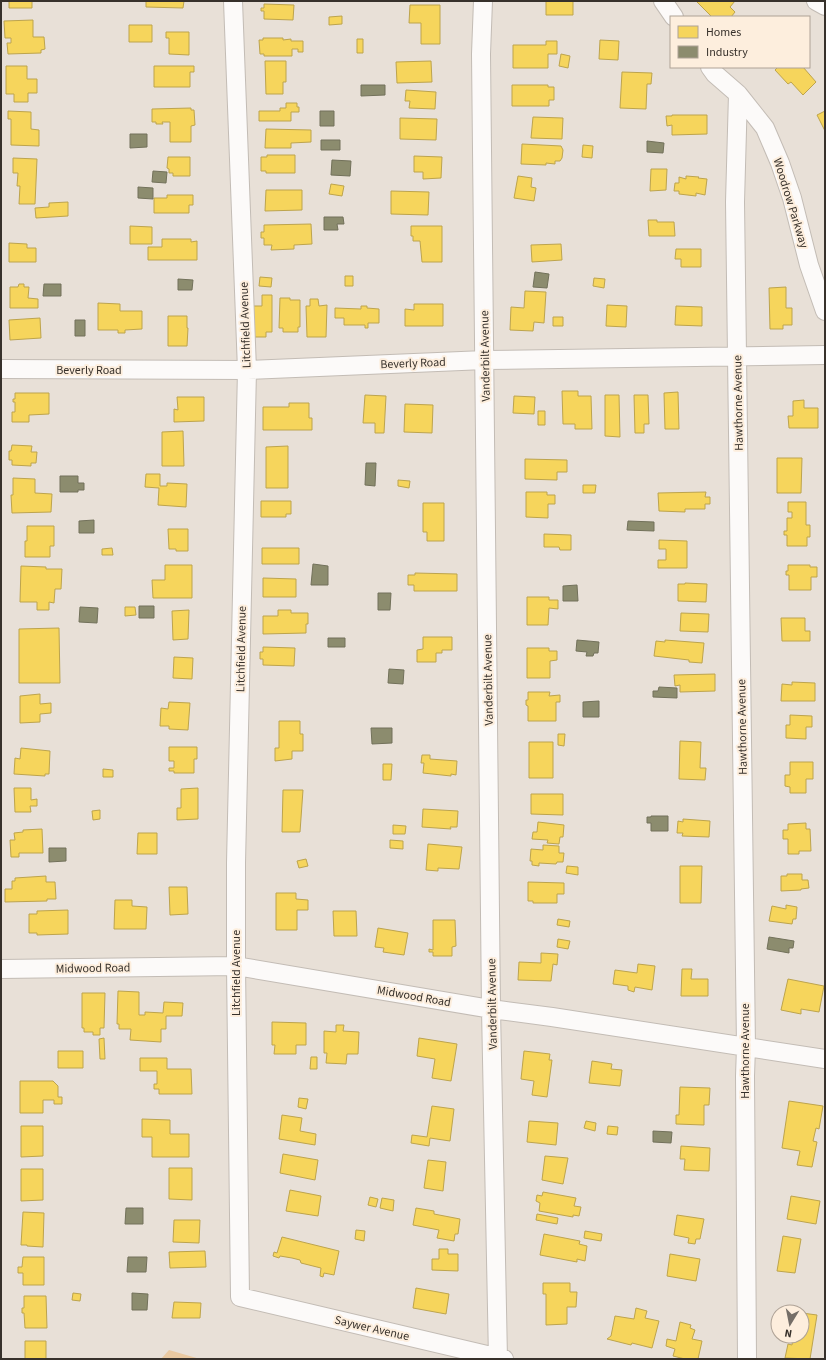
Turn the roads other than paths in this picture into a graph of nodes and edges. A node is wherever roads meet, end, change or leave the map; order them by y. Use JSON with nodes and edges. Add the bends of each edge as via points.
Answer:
{"nodes":[{"id":1,"x":233,"y":1,"type":"edge"},
{"id":2,"x":483,"y":1,"type":"edge"},
{"id":3,"x":663,"y":1,"type":"edge"},
{"id":4,"x":816,"y":1,"type":"edge"},
{"id":5,"x":825,"y":6,"type":"edge"},
{"id":6,"x":673,"y":16,"type":"edge"},
{"id":7,"x":711,"y":68,"type":"edge"},
{"id":8,"x":738,"y":94,"type":"junction"},
{"id":9,"x":825,"y":311,"type":"edge"},
{"id":10,"x":825,"y":355,"type":"edge"},
{"id":11,"x":737,"y":357,"type":"junction"},
{"id":12,"x":485,"y":360,"type":"junction"},
{"id":13,"x":1,"y":370,"type":"edge"},
{"id":14,"x":247,"y":370,"type":"junction"},
{"id":15,"x":236,"y":966,"type":"junction"},
{"id":16,"x":1,"y":969,"type":"edge"},
{"id":17,"x":491,"y":1009,"type":"junction"},
{"id":18,"x":746,"y":1047,"type":"junction"},
{"id":19,"x":825,"y":1059,"type":"edge"},
{"id":20,"x":240,"y":1297,"type":"joint"},
{"id":21,"x":500,"y":1359,"type":"edge"},
{"id":22,"x":747,"y":1359,"type":"edge"}],
"edges":[{"from":1,"to":14,"type":"street","name":"Litchfield Avenue"},
{"from":2,"to":12,"type":"street","name":"Vanderbilt Avenue","via":[[481,54]]},
{"from":3,"to":6,"type":"street"},
{"from":4,"to":5,"type":"street"},
{"from":7,"to":8,"type":"street","name":"Woodrow Parkway"},
{"from":8,"to":9,"type":"street","name":"Woodrow Parkway","via":[[765,128],[780,163]]},
{"from":8,"to":11,"type":"street","name":"Hawthorne Avenue","via":[[735,202]]},
{"from":10,"to":11,"type":"street","name":"Beverly Road"},
{"from":11,"to":12,"type":"street","name":"Beverly Road"},
{"from":11,"to":18,"type":"street","name":"Hawthorne Avenue"},
{"from":12,"to":14,"type":"street","name":"Beverly Road"},
{"from":12,"to":17,"type":"street","name":"Vanderbilt Avenue"},
{"from":13,"to":14,"type":"street","name":"Beverly Road"},
{"from":14,"to":15,"type":"street","name":"Litchfield Avenue","via":[[236,855]]},
{"from":15,"to":16,"type":"street","name":"Midwood Road"},
{"from":15,"to":17,"type":"street","name":"Midwood Road"},
{"from":15,"to":20,"type":"street","name":"Litchfield Avenue"},
{"from":17,"to":18,"type":"street","name":"Midwood Road"},
{"from":17,"to":21,"type":"street","name":"Vanderbilt Avenue"},
{"from":18,"to":19,"type":"street","name":"Midwood Road"},
{"from":18,"to":22,"type":"street","name":"Hawthorne Avenue","via":[[744,1076]]},
{"from":20,"to":21,"type":"street","name":"Saywer Avenue"}]}
